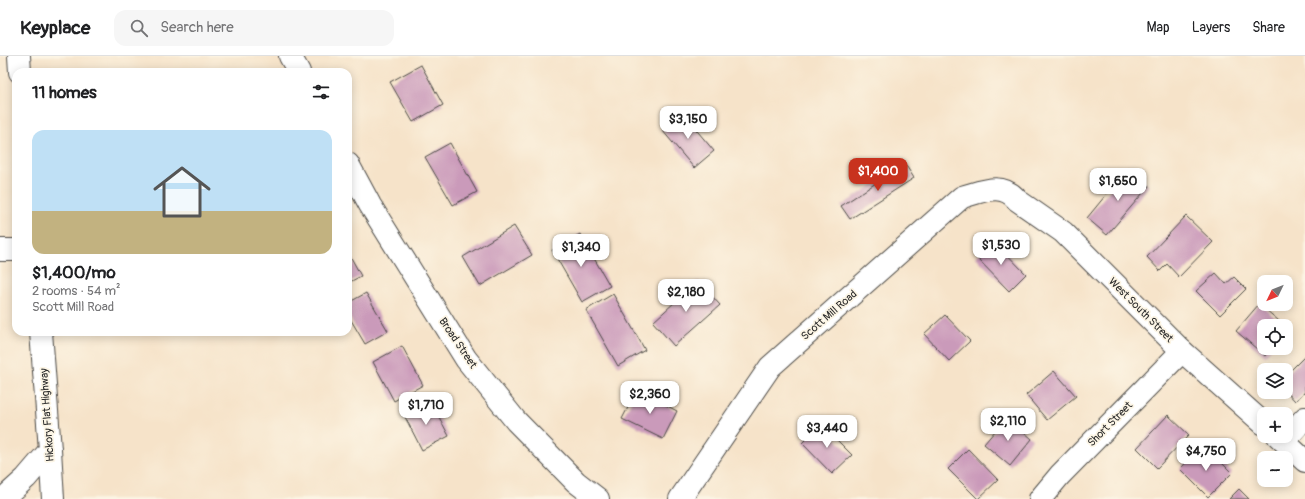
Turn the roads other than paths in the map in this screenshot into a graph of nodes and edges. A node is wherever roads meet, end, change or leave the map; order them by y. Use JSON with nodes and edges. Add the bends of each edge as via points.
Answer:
{"nodes":[{"id":1,"x":19,"y":56,"type":"edge"},
{"id":2,"x":290,"y":56,"type":"edge"},
{"id":3,"x":20,"y":68,"type":"edge"},
{"id":4,"x":297,"y":68,"type":"edge"},
{"id":5,"x":352,"y":172,"type":"edge"},
{"id":6,"x":1017,"y":200,"type":"joint"},
{"id":7,"x":0,"y":250,"type":"edge"},
{"id":8,"x":12,"y":250,"type":"edge"},
{"id":9,"x":41,"y":336,"type":"edge"},
{"id":10,"x":1182,"y":352,"type":"junction"},
{"id":11,"x":1257,"y":418,"type":"edge"},
{"id":12,"x":1305,"y":418,"type":"edge"},
{"id":13,"x":1293,"y":428,"type":"edge"},
{"id":14,"x":1285,"y":443,"type":"edge"},
{"id":15,"x":50,"y":450,"type":"junction"},
{"id":16,"x":1305,"y":461,"type":"edge"},
{"id":17,"x":2,"y":499,"type":"edge"},
{"id":18,"x":53,"y":499,"type":"edge"},
{"id":19,"x":598,"y":499,"type":"edge"},
{"id":20,"x":680,"y":499,"type":"edge"},
{"id":21,"x":1040,"y":499,"type":"edge"}],
"edges":[{"from":1,"to":3,"type":"main road"},
{"from":2,"to":4,"type":"main road"},
{"from":5,"to":19,"type":"main road","name":"Broad Street","via":[[370,206],[466,359],[516,421],[576,482]]},
{"from":6,"to":10,"type":"main road","name":"West South Street","via":[[1063,232]]},
{"from":6,"to":20,"type":"main road","name":"Scott Mill Road","via":[[1012,193],[994,188],[962,197],[770,367]]},
{"from":7,"to":8,"type":"main road"},
{"from":9,"to":15,"type":"main road","name":"Hickory Flat Highway"},
{"from":10,"to":11,"type":"main road","name":"West South Street"},
{"from":10,"to":21,"type":"main road","name":"Short Street","via":[[1060,475]]},
{"from":12,"to":13,"type":"main road"},
{"from":14,"to":16,"type":"main road"},
{"from":15,"to":17,"type":"main road","via":[[26,478]]},
{"from":15,"to":18,"type":"main road","name":"Hickory Flat Highway"}]}
